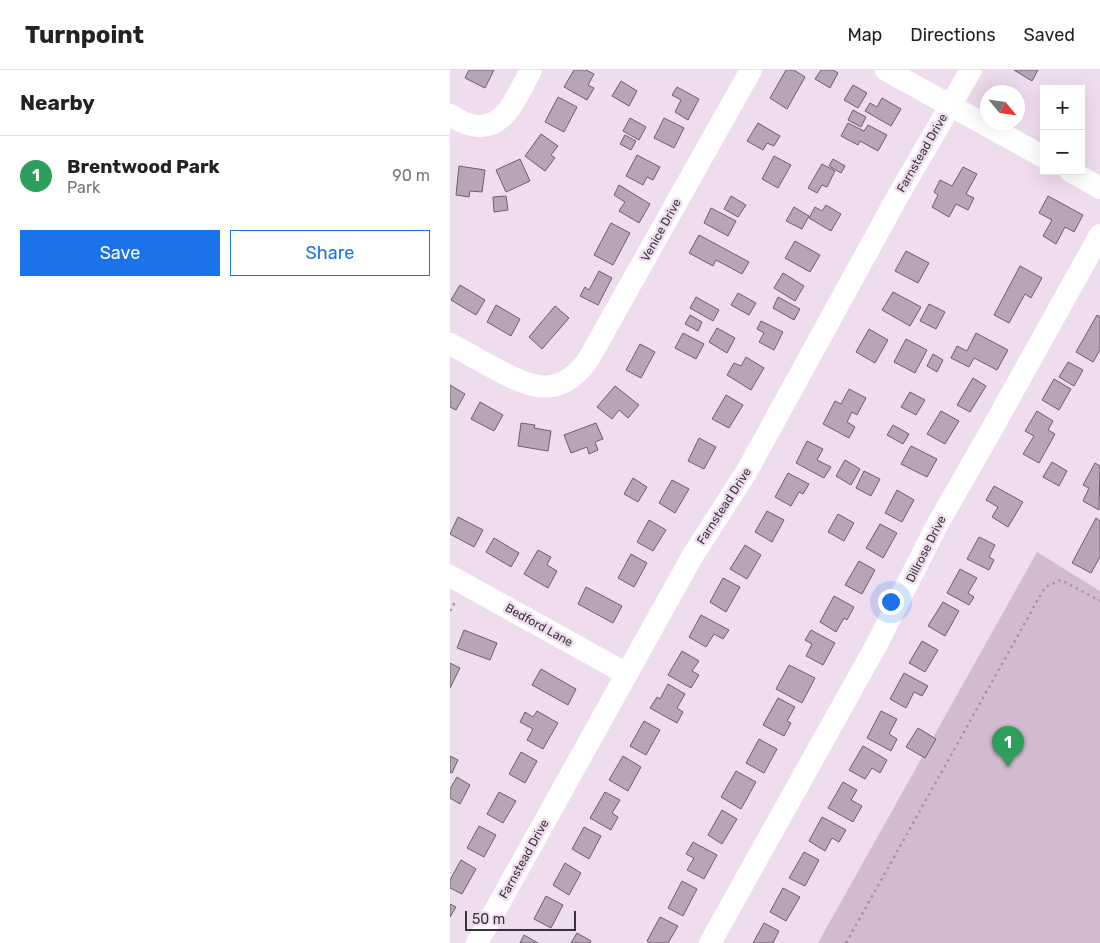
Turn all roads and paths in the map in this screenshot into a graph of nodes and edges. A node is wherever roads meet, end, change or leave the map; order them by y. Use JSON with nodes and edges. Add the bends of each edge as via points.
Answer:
{"nodes":[{"id":1,"x":531,"y":70,"type":"edge"},
{"id":2,"x":751,"y":70,"type":"edge"},
{"id":3,"x":886,"y":70,"type":"edge"},
{"id":4,"x":971,"y":70,"type":"edge"},
{"id":5,"x":950,"y":105,"type":"junction"},
{"id":6,"x":450,"y":115,"type":"edge"},
{"id":7,"x":1040,"y":155,"type":"edge"},
{"id":8,"x":1077,"y":175,"type":"edge"},
{"id":9,"x":1100,"y":188,"type":"edge"},
{"id":10,"x":1100,"y":234,"type":"edge"},
{"id":11,"x":450,"y":344,"type":"edge"},
{"id":12,"x":450,"y":576,"type":"edge"},
{"id":13,"x":456,"y":600,"type":"dead end"},
{"id":14,"x":1100,"y":601,"type":"edge"},
{"id":15,"x":450,"y":611,"type":"edge"},
{"id":16,"x":627,"y":674,"type":"junction"},
{"id":17,"x":478,"y":943,"type":"edge"},
{"id":18,"x":710,"y":943,"type":"edge"},
{"id":19,"x":846,"y":943,"type":"edge"}],
"edges":[{"from":1,"to":6,"type":"street","via":[[508,112],[495,122],[487,126],[471,125]]},
{"from":2,"to":11,"type":"street","name":"Venice Drive","via":[[588,360],[576,374],[544,387],[524,384]]},
{"from":3,"to":5,"type":"street"},
{"from":4,"to":5,"type":"street","name":"Farnstead Drive"},
{"from":5,"to":7,"type":"street"},
{"from":5,"to":16,"type":"street","name":"Farnstead Drive","via":[[747,471],[693,555]]},
{"from":8,"to":9,"type":"street"},
{"from":10,"to":18,"type":"street","name":"Dillrose Drive"},
{"from":12,"to":16,"type":"street","name":"Bedford Lane"},
{"from":13,"to":15,"type":"path"},
{"from":14,"to":19,"type":"path","via":[[1061,580],[1045,587]]},
{"from":16,"to":17,"type":"street","name":"Farnstead Drive"}]}
